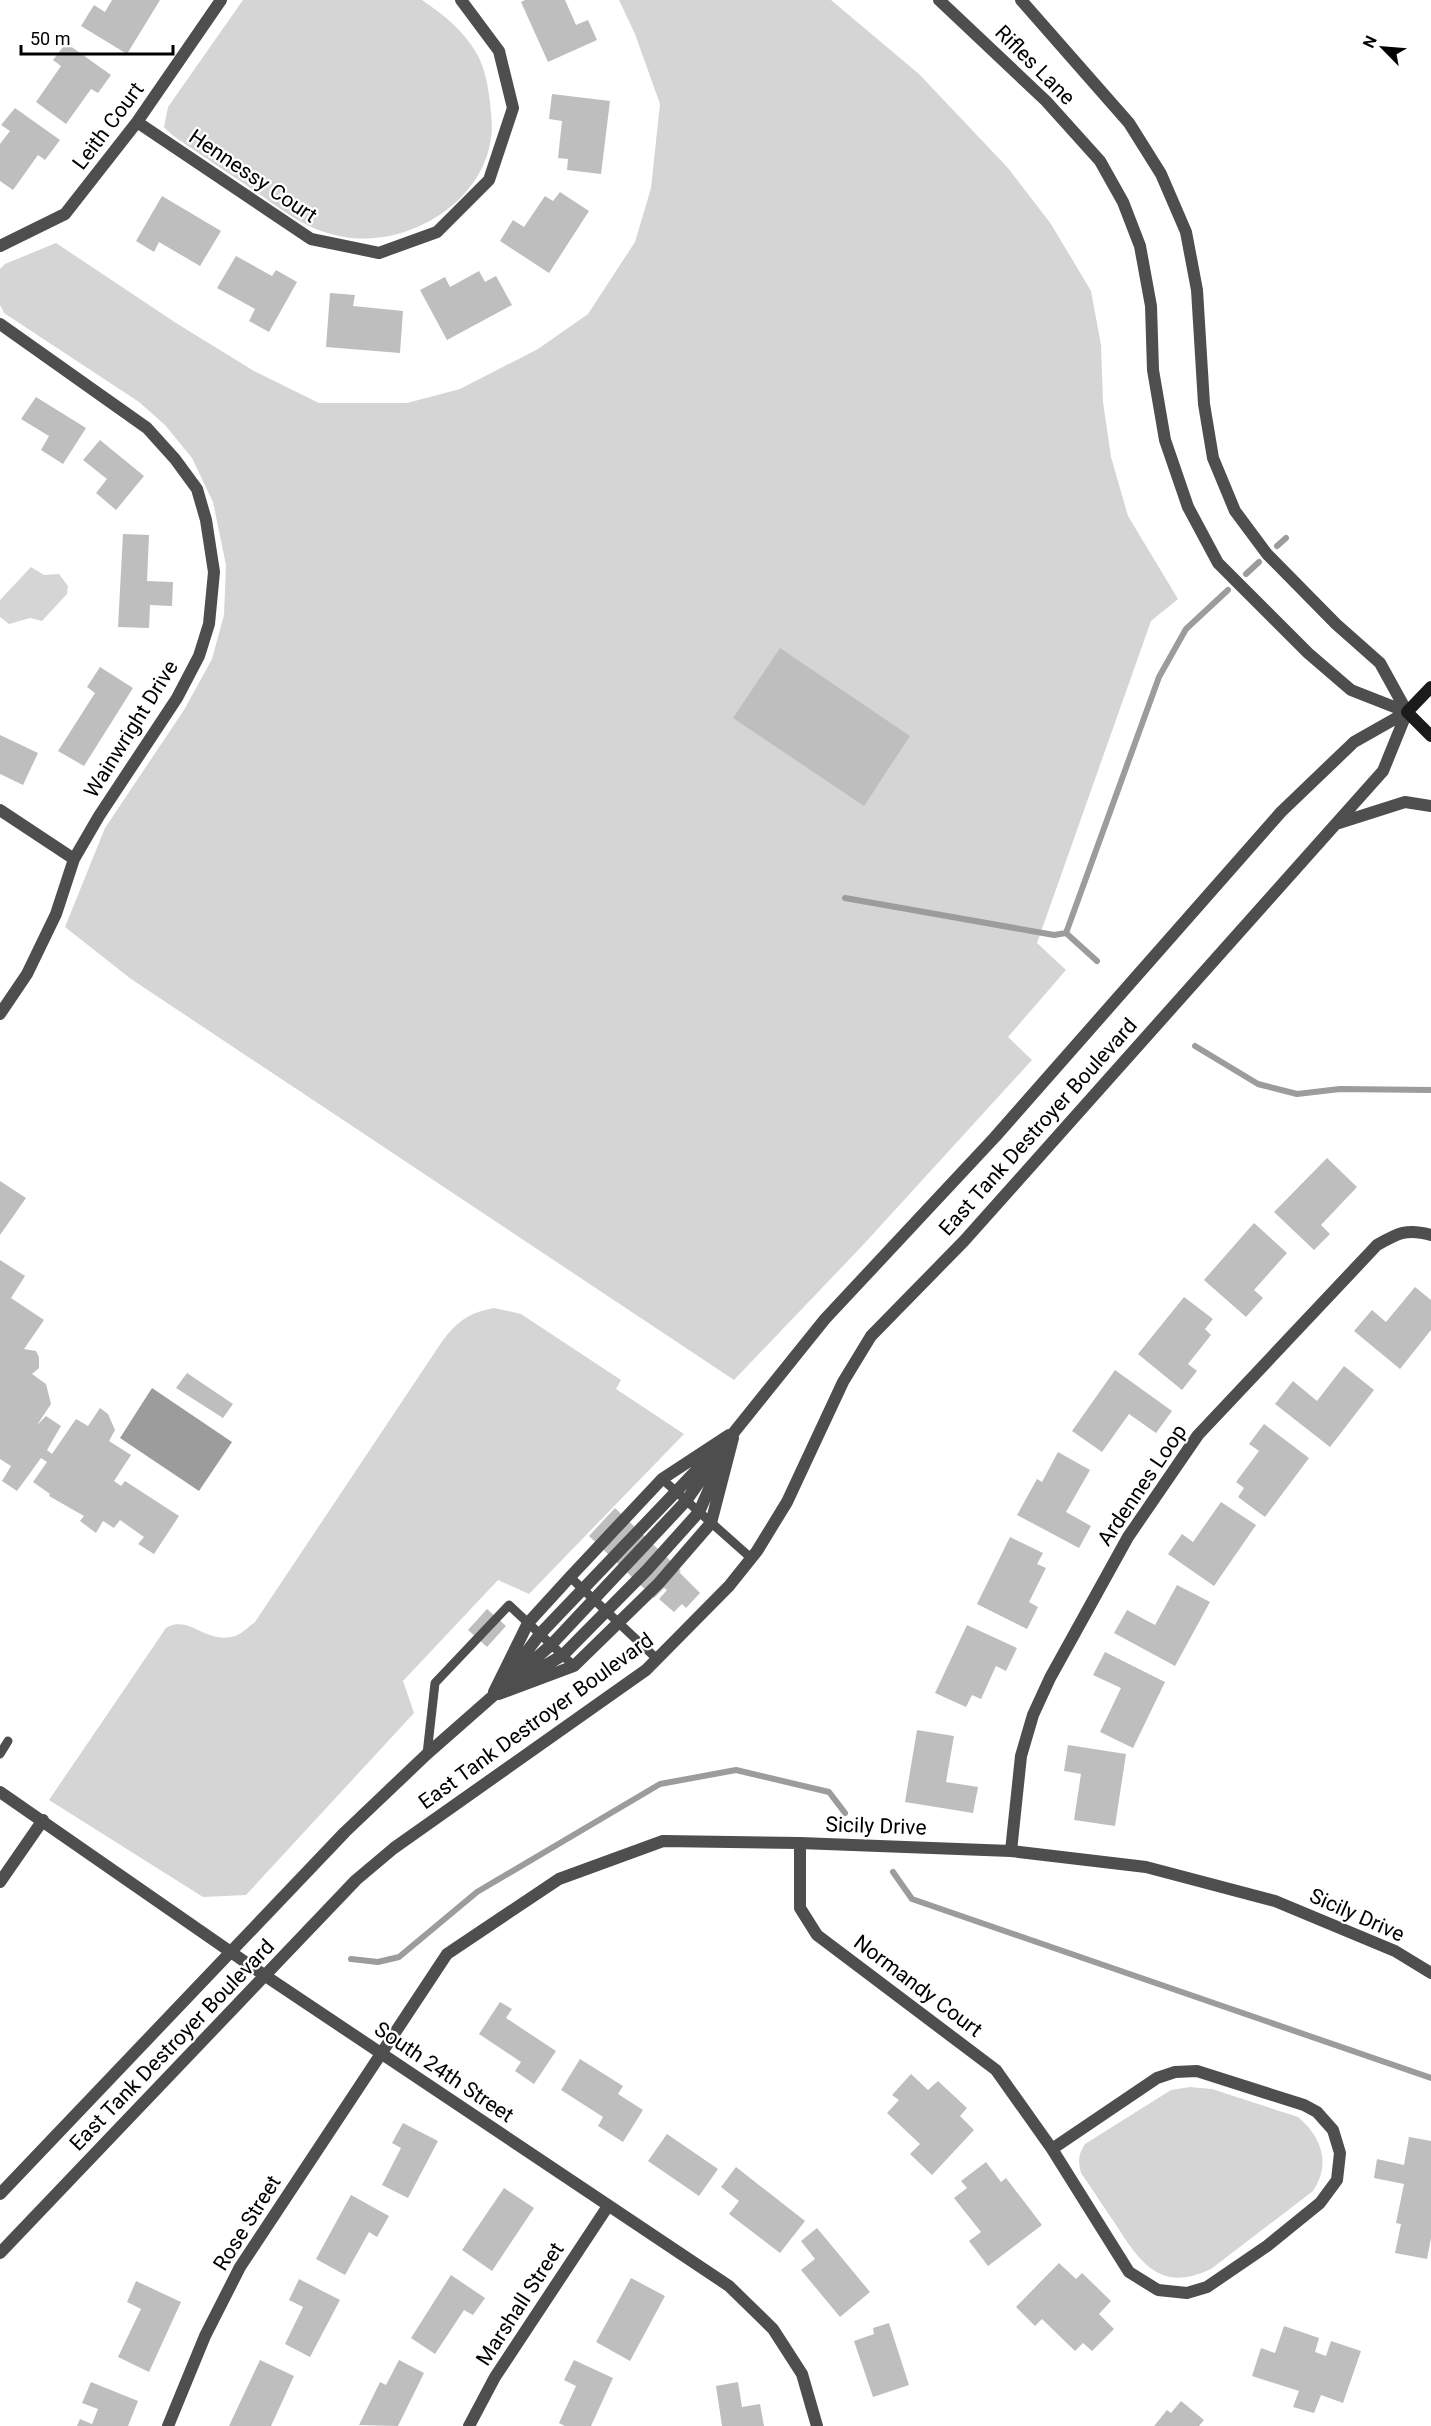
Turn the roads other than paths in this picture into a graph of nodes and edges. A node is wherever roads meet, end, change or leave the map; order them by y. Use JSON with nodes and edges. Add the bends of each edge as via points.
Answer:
{"nodes":[{"id":1,"x":221,"y":0,"type":"edge"},
{"id":2,"x":461,"y":0,"type":"edge"},
{"id":3,"x":939,"y":0,"type":"edge"},
{"id":4,"x":1021,"y":0,"type":"edge"},
{"id":5,"x":137,"y":122,"type":"junction"},
{"id":6,"x":0,"y":246,"type":"edge"},
{"id":7,"x":0,"y":324,"type":"edge"},
{"id":8,"x":1431,"y":687,"type":"edge"},
{"id":9,"x":1407,"y":712,"type":"junction"},
{"id":10,"x":1431,"y":736,"type":"edge"},
{"id":11,"x":1431,"y":806,"type":"edge"},
{"id":12,"x":0,"y":810,"type":"edge"},
{"id":13,"x":1338,"y":823,"type":"junction"},
{"id":14,"x":74,"y":859,"type":"junction"},
{"id":15,"x":0,"y":1014,"type":"edge"},
{"id":16,"x":1431,"y":1235,"type":"edge"},
{"id":17,"x":735,"y":1431,"type":"junction"},
{"id":18,"x":662,"y":1479,"type":"junction"},
{"id":19,"x":674,"y":1491,"type":"junction"},
{"id":20,"x":686,"y":1501,"type":"junction"},
{"id":21,"x":699,"y":1512,"type":"junction"},
{"id":22,"x":711,"y":1523,"type":"junction"},
{"id":23,"x":751,"y":1558,"type":"junction"},
{"id":24,"x":570,"y":1577,"type":"junction"},
{"id":25,"x":582,"y":1589,"type":"junction"},
{"id":26,"x":593,"y":1599,"type":"junction"},
{"id":27,"x":607,"y":1612,"type":"junction"},
{"id":28,"x":528,"y":1623,"type":"junction"},
{"id":29,"x":617,"y":1623,"type":"junction"},
{"id":30,"x":540,"y":1634,"type":"junction"},
{"id":31,"x":551,"y":1645,"type":"junction"},
{"id":32,"x":563,"y":1655,"type":"junction"},
{"id":33,"x":657,"y":1659,"type":"junction"},
{"id":34,"x":574,"y":1666,"type":"junction"},
{"id":35,"x":491,"y":1697,"type":"junction"},
{"id":36,"x":8,"y":1741,"type":"dead end"},
{"id":37,"x":0,"y":1754,"type":"edge"},
{"id":38,"x":427,"y":1754,"type":"junction"},
{"id":39,"x":0,"y":1792,"type":"edge"},
{"id":40,"x":43,"y":1820,"type":"junction"},
{"id":41,"x":800,"y":1843,"type":"junction"},
{"id":42,"x":1011,"y":1851,"type":"junction"},
{"id":43,"x":0,"y":1882,"type":"edge"},
{"id":44,"x":230,"y":1953,"type":"junction"},
{"id":45,"x":1431,"y":1973,"type":"edge"},
{"id":46,"x":264,"y":1975,"type":"junction"},
{"id":47,"x":381,"y":2053,"type":"junction"},
{"id":48,"x":1052,"y":2149,"type":"junction"},
{"id":49,"x":0,"y":2194,"type":"edge"},
{"id":50,"x":608,"y":2206,"type":"junction"},
{"id":51,"x":0,"y":2253,"type":"edge"},
{"id":52,"x":168,"y":2426,"type":"edge"},
{"id":53,"x":469,"y":2426,"type":"edge"},
{"id":54,"x":817,"y":2426,"type":"edge"}],
"edges":[{"from":1,"to":5,"type":"street","name":"Leith Court"},
{"from":2,"to":5,"type":"street","name":"Hennessy Court","via":[[499,51],[513,108],[489,180],[437,232],[379,253],[311,239]]},
{"from":3,"to":9,"type":"street","name":"Rifles Lane","via":[[1046,101],[1100,161],[1123,202],[1140,246],[1151,306],[1153,370],[1165,440],[1188,507],[1218,563],[1351,690]]},
{"from":4,"to":9,"type":"street","name":"Rifles Lane","via":[[1129,123],[1161,174],[1185,232],[1197,290],[1204,404],[1212,458],[1235,511],[1267,554],[1380,663]]},
{"from":5,"to":6,"type":"street","name":"Leith Court","via":[[65,214]]},
{"from":7,"to":14,"type":"street","name":"Wainwright Drive","via":[[147,428],[175,459],[197,489],[214,572],[209,624],[199,656],[177,698]]},
{"from":8,"to":9,"type":"main road"},
{"from":9,"to":10,"type":"main road"},
{"from":9,"to":13,"type":"street","name":"East Tank Destroyer Boulevard","via":[[1383,771]]},
{"from":9,"to":17,"type":"street","name":"East Tank Destroyer Boulevard","via":[[1354,742],[1281,812],[995,1137],[825,1319]]},
{"from":11,"to":13,"type":"street","via":[[1405,802]]},
{"from":12,"to":14,"type":"street"},
{"from":13,"to":23,"type":"street","name":"East Tank Destroyer Boulevard","via":[[963,1241],[871,1336],[843,1383],[787,1502]]},
{"from":14,"to":15,"type":"street","name":"Wainwright Drive","via":[[56,914],[27,974]]},
{"from":16,"to":42,"type":"street","name":"Ardennes Loop","via":[[1411,1230],[1377,1245],[1198,1435],[1141,1518],[1033,1715],[1021,1756]]},
{"from":17,"to":18,"type":"street"},
{"from":17,"to":19,"type":"street"},
{"from":17,"to":20,"type":"street"},
{"from":17,"to":21,"type":"street"},
{"from":17,"to":22,"type":"street"},
{"from":18,"to":19,"type":"lane"},
{"from":18,"to":24,"type":"street"},
{"from":19,"to":20,"type":"lane"},
{"from":19,"to":25,"type":"street"},
{"from":20,"to":21,"type":"lane"},
{"from":20,"to":26,"type":"street"},
{"from":21,"to":22,"type":"lane"},
{"from":21,"to":27,"type":"street"},
{"from":22,"to":23,"type":"lane"},
{"from":22,"to":29,"type":"street","via":[[659,1583]]},
{"from":23,"to":33,"type":"street","name":"East Tank Destroyer Boulevard"},
{"from":24,"to":25,"type":"lane"},
{"from":24,"to":28,"type":"street"},
{"from":25,"to":26,"type":"lane"},
{"from":25,"to":30,"type":"street"},
{"from":26,"to":27,"type":"lane"},
{"from":26,"to":31,"type":"street"},
{"from":27,"to":29,"type":"lane"},
{"from":27,"to":32,"type":"street"},
{"from":28,"to":30,"type":"lane"},
{"from":28,"to":35,"type":"street"},
{"from":28,"to":38,"type":"lane","via":[[509,1605],[435,1683]]},
{"from":29,"to":33,"type":"lane"},
{"from":29,"to":34,"type":"street"},
{"from":30,"to":31,"type":"lane"},
{"from":30,"to":35,"type":"street"},
{"from":31,"to":32,"type":"lane"},
{"from":31,"to":35,"type":"street"},
{"from":32,"to":34,"type":"lane"},
{"from":32,"to":35,"type":"street"},
{"from":33,"to":46,"type":"street","name":"East Tank Destroyer Boulevard","via":[[394,1848],[356,1880]]},
{"from":34,"to":35,"type":"street"},
{"from":35,"to":38,"type":"street","name":"East Tank Destroyer Boulevard"},
{"from":36,"to":37,"type":"lane"},
{"from":38,"to":44,"type":"street","name":"East Tank Destroyer Boulevard","via":[[345,1832]]},
{"from":39,"to":40,"type":"street","name":"South 24th Street"},
{"from":40,"to":43,"type":"street"},
{"from":40,"to":44,"type":"street","name":"South 24th Street"},
{"from":41,"to":42,"type":"street","name":"Sicily Drive"},
{"from":41,"to":47,"type":"street","name":"Sicily Drive","via":[[663,1841],[559,1879],[447,1954]]},
{"from":41,"to":48,"type":"street","name":"Normandy Court","via":[[800,1908],[818,1935],[996,2070]]},
{"from":42,"to":45,"type":"street","name":"Sicily Drive","via":[[1146,1867],[1275,1901],[1395,1951]]},
{"from":44,"to":46,"type":"street","name":"South 24th Street"},
{"from":44,"to":49,"type":"street","name":"East Tank Destroyer Boulevard"},
{"from":46,"to":47,"type":"street","name":"South 24th Street"},
{"from":46,"to":51,"type":"street","name":"East Tank Destroyer Boulevard"},
{"from":47,"to":50,"type":"street","name":"South 24th Street"},
{"from":47,"to":52,"type":"street","name":"Rose Street","via":[[240,2267],[205,2336]]},
{"from":48,"to":48,"type":"street","name":"Normandy Court","via":[[1129,2272],[1158,2290],[1187,2293],[1207,2287],[1320,2203],[1337,2180],[1340,2153],[1333,2130],[1317,2112],[1197,2071],[1157,2078]]},
{"from":50,"to":53,"type":"street","name":"Marshall Street","via":[[495,2377]]},
{"from":50,"to":54,"type":"street","name":"South 24th Street","via":[[729,2286],[773,2330],[802,2374]]}]}
